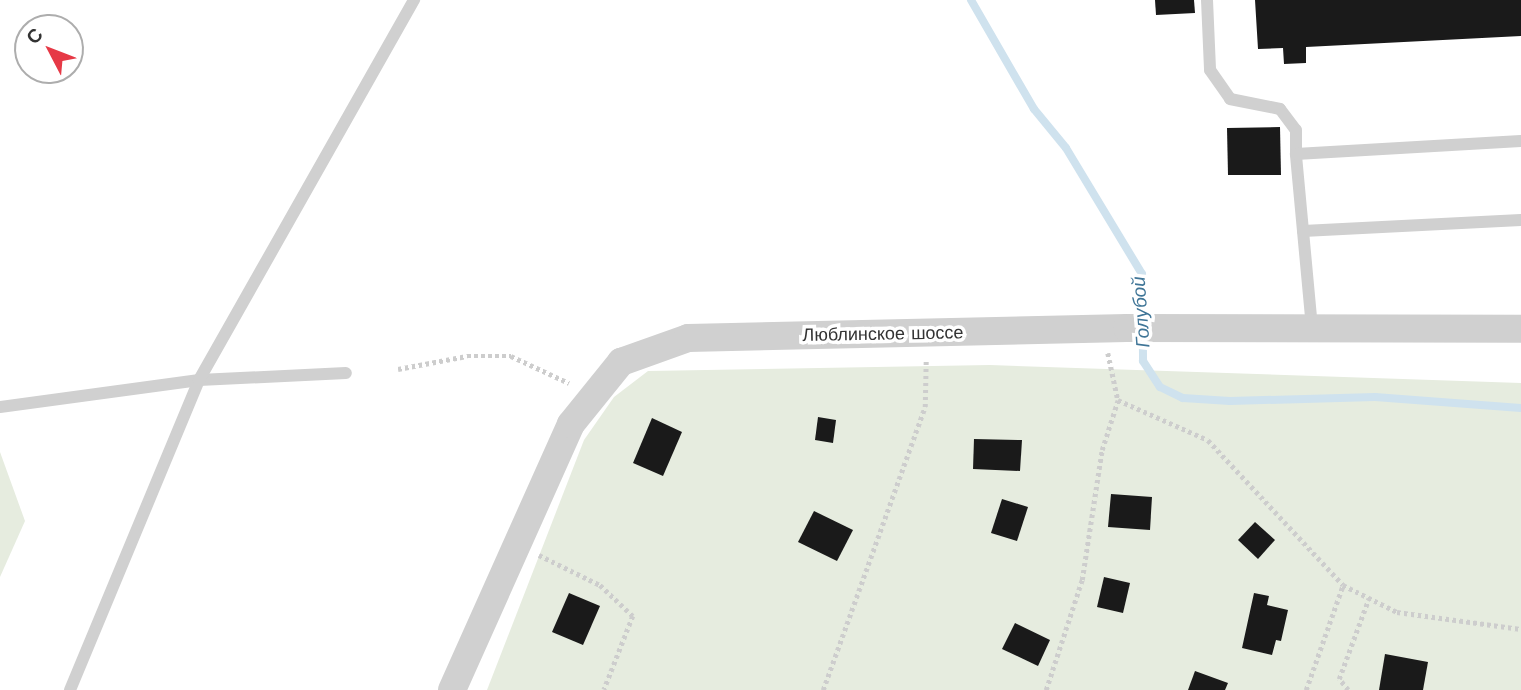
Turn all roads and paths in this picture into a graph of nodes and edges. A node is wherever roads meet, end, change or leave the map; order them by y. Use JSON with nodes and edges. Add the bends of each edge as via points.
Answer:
{"nodes":[{"id":1,"x":414,"y":0,"type":"edge"},
{"id":2,"x":1207,"y":0,"type":"edge"},
{"id":3,"x":1521,"y":141,"type":"edge"},
{"id":4,"x":1296,"y":154,"type":"junction"},
{"id":5,"x":1521,"y":220,"type":"edge"},
{"id":6,"x":1303,"y":231,"type":"junction"},
{"id":7,"x":1115,"y":328,"type":"junction"},
{"id":8,"x":1312,"y":328,"type":"junction"},
{"id":9,"x":1521,"y":329,"type":"edge"},
{"id":10,"x":926,"y":333,"type":"junction"},
{"id":11,"x":398,"y":369,"type":"dead end"},
{"id":12,"x":346,"y":373,"type":"dead end"},
{"id":13,"x":198,"y":380,"type":"junction"},
{"id":14,"x":593,"y":391,"type":"junction"},
{"id":15,"x":1118,"y":400,"type":"junction"},
{"id":16,"x":0,"y":407,"type":"edge"},
{"id":17,"x":516,"y":543,"type":"junction"},
{"id":18,"x":1343,"y":585,"type":"junction"},
{"id":19,"x":1369,"y":598,"type":"junction"},
{"id":20,"x":1521,"y":629,"type":"edge"},
{"id":21,"x":70,"y":690,"type":"edge"},
{"id":22,"x":452,"y":690,"type":"edge"},
{"id":23,"x":604,"y":690,"type":"edge"},
{"id":24,"x":823,"y":690,"type":"edge"},
{"id":25,"x":1046,"y":690,"type":"edge"},
{"id":26,"x":1306,"y":690,"type":"edge"},
{"id":27,"x":1348,"y":690,"type":"edge"}],
"edges":[{"from":1,"to":13,"type":"lane"},
{"from":2,"to":4,"type":"lane","via":[[1210,71],[1230,99],[1280,109],[1296,130]]},
{"from":3,"to":4,"type":"lane"},
{"from":4,"to":6,"type":"lane"},
{"from":5,"to":6,"type":"lane"},
{"from":6,"to":8,"type":"lane"},
{"from":7,"to":8,"type":"street","name":"Люблинское шоссе"},
{"from":7,"to":10,"type":"street","name":"Люблинское шоссе"},
{"from":7,"to":15,"type":"path"},
{"from":8,"to":9,"type":"street","name":"Люблинское шоссе"},
{"from":10,"to":14,"type":"street","name":"Люблинское шоссе","via":[[688,338],[621,362]]},
{"from":10,"to":24,"type":"path","via":[[925,407]]},
{"from":11,"to":14,"type":"path","via":[[467,356],[510,356]]},
{"from":12,"to":13,"type":"lane"},
{"from":13,"to":16,"type":"lane"},
{"from":13,"to":21,"type":"lane"},
{"from":14,"to":17,"type":"street","name":"Люблинское шоссе","via":[[571,424]]},
{"from":15,"to":18,"type":"path","via":[[1208,440]]},
{"from":15,"to":25,"type":"path","via":[[1102,450],[1083,580]]},
{"from":17,"to":22,"type":"street","name":"Люблинское шоссе"},
{"from":17,"to":23,"type":"path","via":[[600,585],[633,616]]},
{"from":18,"to":19,"type":"path"},
{"from":18,"to":26,"type":"path"},
{"from":19,"to":20,"type":"path","via":[[1398,612]]},
{"from":19,"to":27,"type":"path","via":[[1339,679]]}]}
